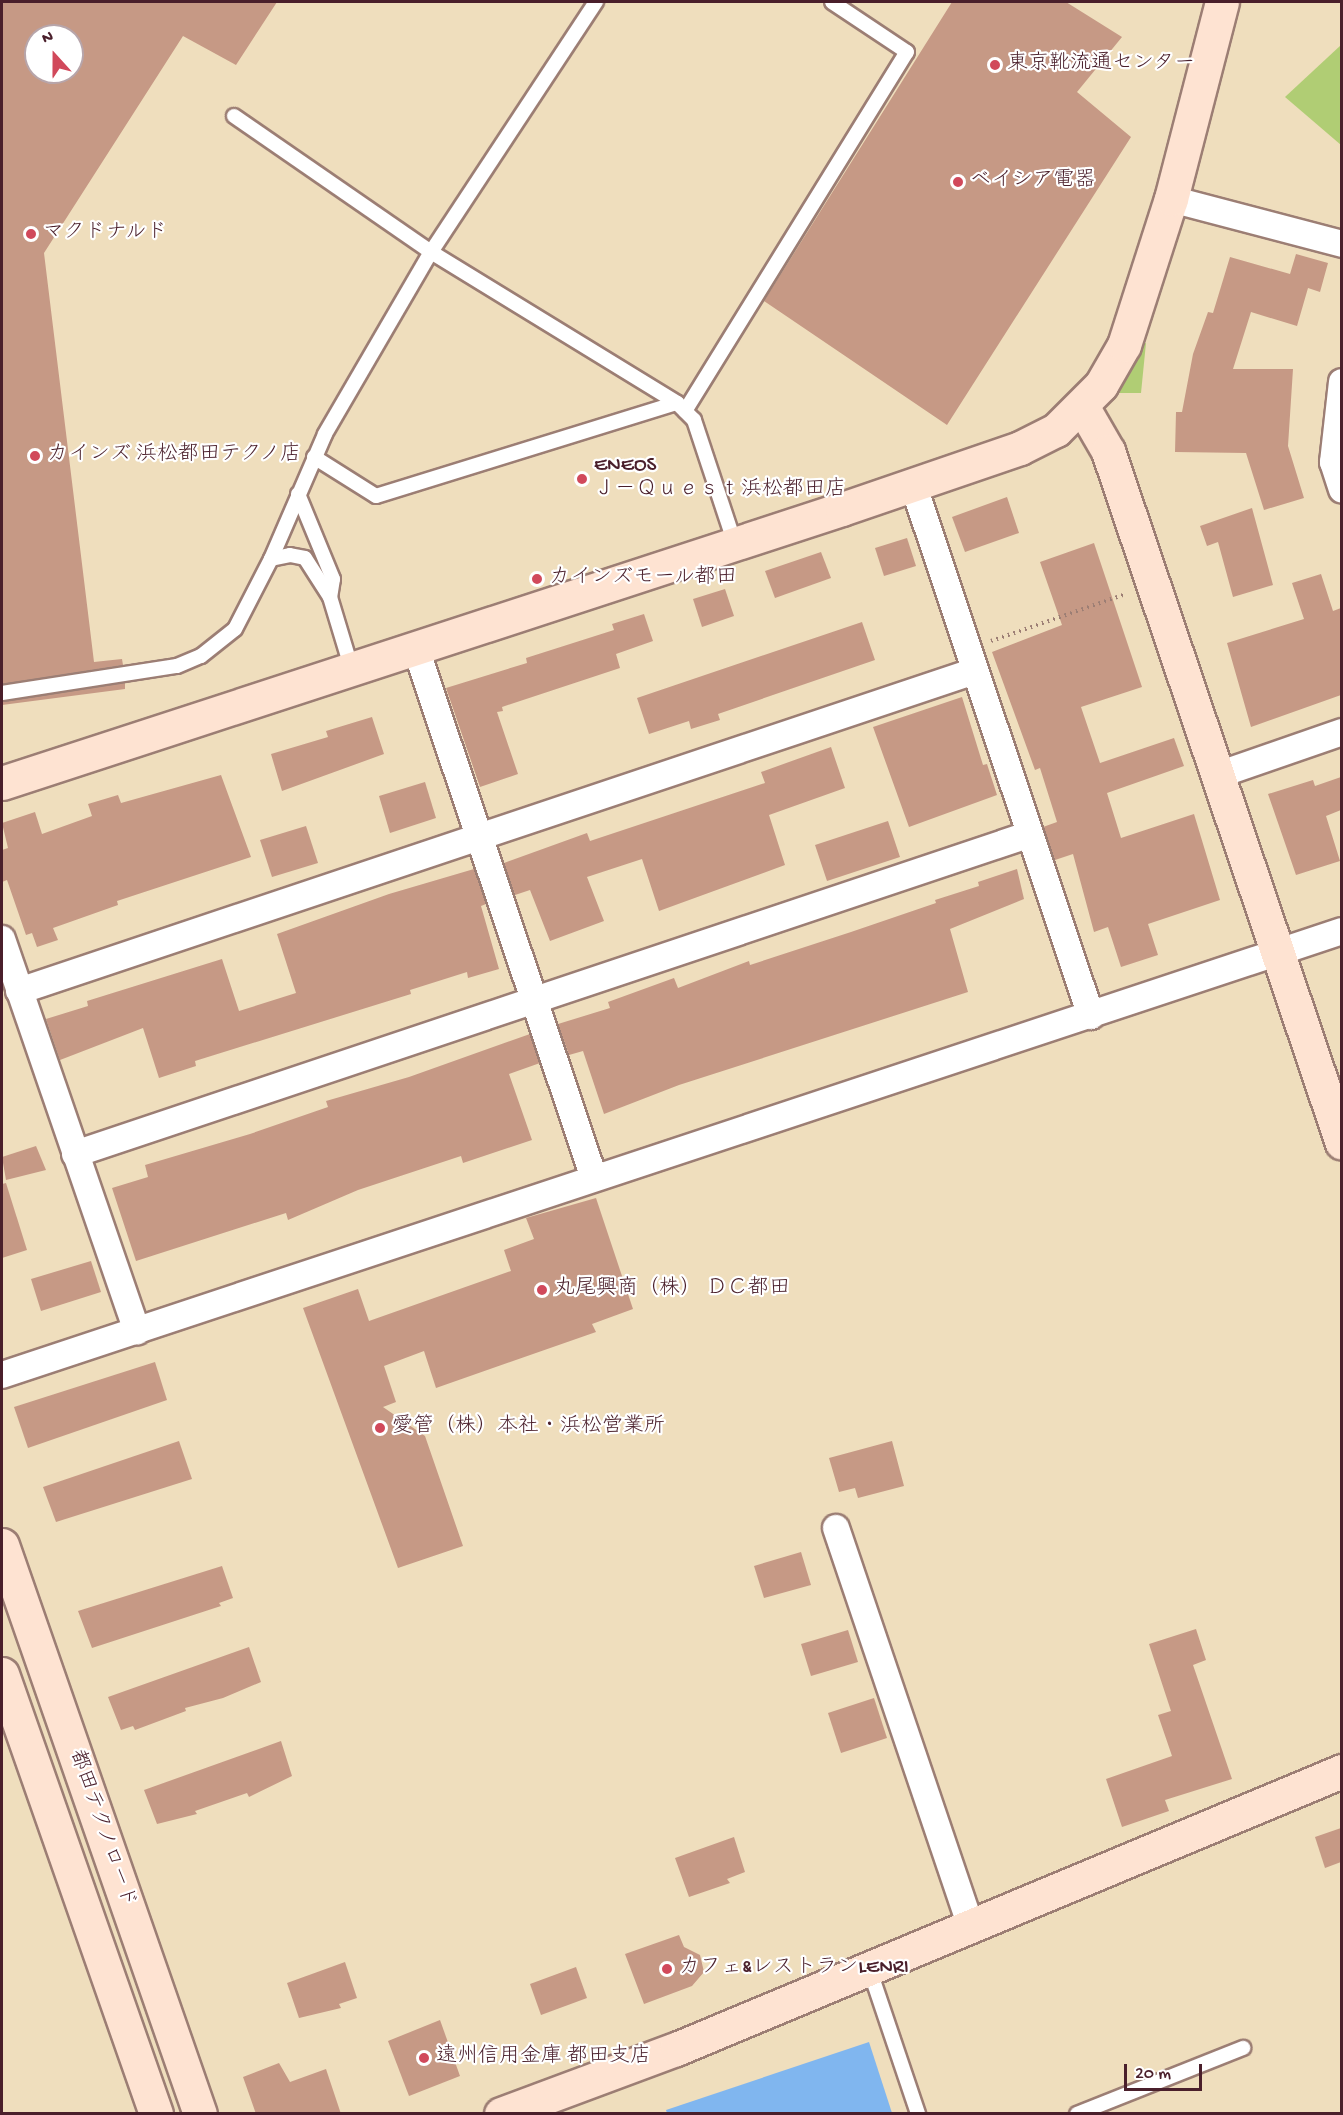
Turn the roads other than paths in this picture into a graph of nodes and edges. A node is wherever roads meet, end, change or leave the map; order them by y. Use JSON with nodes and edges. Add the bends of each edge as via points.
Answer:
{"nodes":[{"id":1,"x":596,"y":2,"type":"edge"},
{"id":2,"x":832,"y":2,"type":"edge"},
{"id":3,"x":1222,"y":2,"type":"edge"},
{"id":4,"x":234,"y":116,"type":"dead end"},
{"id":5,"x":1172,"y":199,"type":"junction"},
{"id":6,"x":1341,"y":244,"type":"edge"},
{"id":7,"x":431,"y":252,"type":"junction"},
{"id":8,"x":1341,"y":382,"type":"edge"},
{"id":9,"x":1082,"y":406,"type":"junction"},
{"id":10,"x":681,"y":407,"type":"junction"},
{"id":11,"x":314,"y":458,"type":"junction"},
{"id":12,"x":913,"y":484,"type":"junction"},
{"id":13,"x":1341,"y":490,"type":"edge"},
{"id":14,"x":298,"y":494,"type":"junction"},
{"id":15,"x":735,"y":544,"type":"junction"},
{"id":16,"x":271,"y":559,"type":"junction"},
{"id":17,"x":330,"y":597,"type":"junction"},
{"id":18,"x":416,"y":648,"type":"junction"},
{"id":19,"x":972,"y":660,"type":"junction"},
{"id":20,"x":352,"y":670,"type":"junction"},
{"id":21,"x":2,"y":693,"type":"edge"},
{"id":22,"x":1341,"y":732,"type":"edge"},
{"id":23,"x":1218,"y":775,"type":"junction"},
{"id":24,"x":2,"y":783,"type":"edge"},
{"id":25,"x":1028,"y":836,"type":"junction"},
{"id":26,"x":481,"y":838,"type":"junction"},
{"id":27,"x":1341,"y":931,"type":"edge"},
{"id":28,"x":2,"y":939,"type":"edge"},
{"id":29,"x":1279,"y":951,"type":"junction"},
{"id":30,"x":19,"y":991,"type":"junction"},
{"id":31,"x":534,"y":1001,"type":"junction"},
{"id":32,"x":1091,"y":1016,"type":"junction"},
{"id":33,"x":1341,"y":1143,"type":"edge"},
{"id":34,"x":75,"y":1154,"type":"junction"},
{"id":35,"x":594,"y":1178,"type":"junction"},
{"id":36,"x":137,"y":1331,"type":"junction"},
{"id":37,"x":2,"y":1375,"type":"edge"},
{"id":38,"x":836,"y":1528,"type":"dead end"},
{"id":39,"x":2,"y":1545,"type":"edge"},
{"id":40,"x":2,"y":1674,"type":"edge"},
{"id":41,"x":1341,"y":1771,"type":"edge"},
{"id":42,"x":970,"y":1926,"type":"junction"},
{"id":43,"x":869,"y":1968,"type":"junction"},
{"id":44,"x":1243,"y":2048,"type":"dead end"},
{"id":45,"x":156,"y":2114,"type":"edge"},
{"id":46,"x":200,"y":2114,"type":"edge"},
{"id":47,"x":501,"y":2114,"type":"edge"},
{"id":48,"x":918,"y":2114,"type":"edge"},
{"id":49,"x":1077,"y":2114,"type":"edge"}],
"edges":[{"from":1,"to":7,"type":"lane"},
{"from":2,"to":10,"type":"lane","via":[[907,52]]},
{"from":3,"to":5,"type":"street"},
{"from":4,"to":7,"type":"lane"},
{"from":5,"to":6,"type":"street"},
{"from":5,"to":9,"type":"street","via":[[1124,345],[1101,385]]},
{"from":7,"to":10,"type":"lane"},
{"from":7,"to":11,"type":"lane"},
{"from":8,"to":13,"type":"street","via":[[1334,462]]},
{"from":9,"to":12,"type":"street","via":[[1056,430],[1020,448]]},
{"from":9,"to":23,"type":"street","via":[[1108,451]]},
{"from":10,"to":11,"type":"lane","via":[[376,496]]},
{"from":10,"to":15,"type":"lane","via":[[694,420]]},
{"from":11,"to":14,"type":"lane"},
{"from":12,"to":15,"type":"street"},
{"from":12,"to":19,"type":"street"},
{"from":14,"to":16,"type":"lane"},
{"from":14,"to":17,"type":"lane","via":[[333,579]]},
{"from":15,"to":18,"type":"street"},
{"from":16,"to":17,"type":"lane","via":[[290,555],[305,558]]},
{"from":16,"to":21,"type":"lane","via":[[235,629],[201,656],[177,666]]},
{"from":17,"to":20,"type":"lane"},
{"from":18,"to":20,"type":"street"},
{"from":18,"to":26,"type":"street"},
{"from":19,"to":25,"type":"street"},
{"from":19,"to":26,"type":"street"},
{"from":20,"to":24,"type":"street"},
{"from":22,"to":23,"type":"street"},
{"from":23,"to":29,"type":"street"},
{"from":25,"to":31,"type":"street"},
{"from":25,"to":32,"type":"street"},
{"from":26,"to":30,"type":"street"},
{"from":26,"to":31,"type":"street"},
{"from":27,"to":29,"type":"street"},
{"from":28,"to":30,"type":"street"},
{"from":29,"to":32,"type":"street"},
{"from":29,"to":33,"type":"street"},
{"from":30,"to":34,"type":"street"},
{"from":31,"to":34,"type":"street"},
{"from":31,"to":35,"type":"street"},
{"from":32,"to":35,"type":"street"},
{"from":34,"to":36,"type":"street"},
{"from":35,"to":36,"type":"street"},
{"from":36,"to":37,"type":"street"},
{"from":38,"to":42,"type":"street"},
{"from":39,"to":46,"type":"street","name":"都田テクノロード"},
{"from":40,"to":45,"type":"street","name":"都田テクノロード"},
{"from":41,"to":42,"type":"street"},
{"from":42,"to":43,"type":"street"},
{"from":43,"to":47,"type":"street","via":[[676,2049]]},
{"from":43,"to":48,"type":"lane"},
{"from":44,"to":49,"type":"lane"}]}
